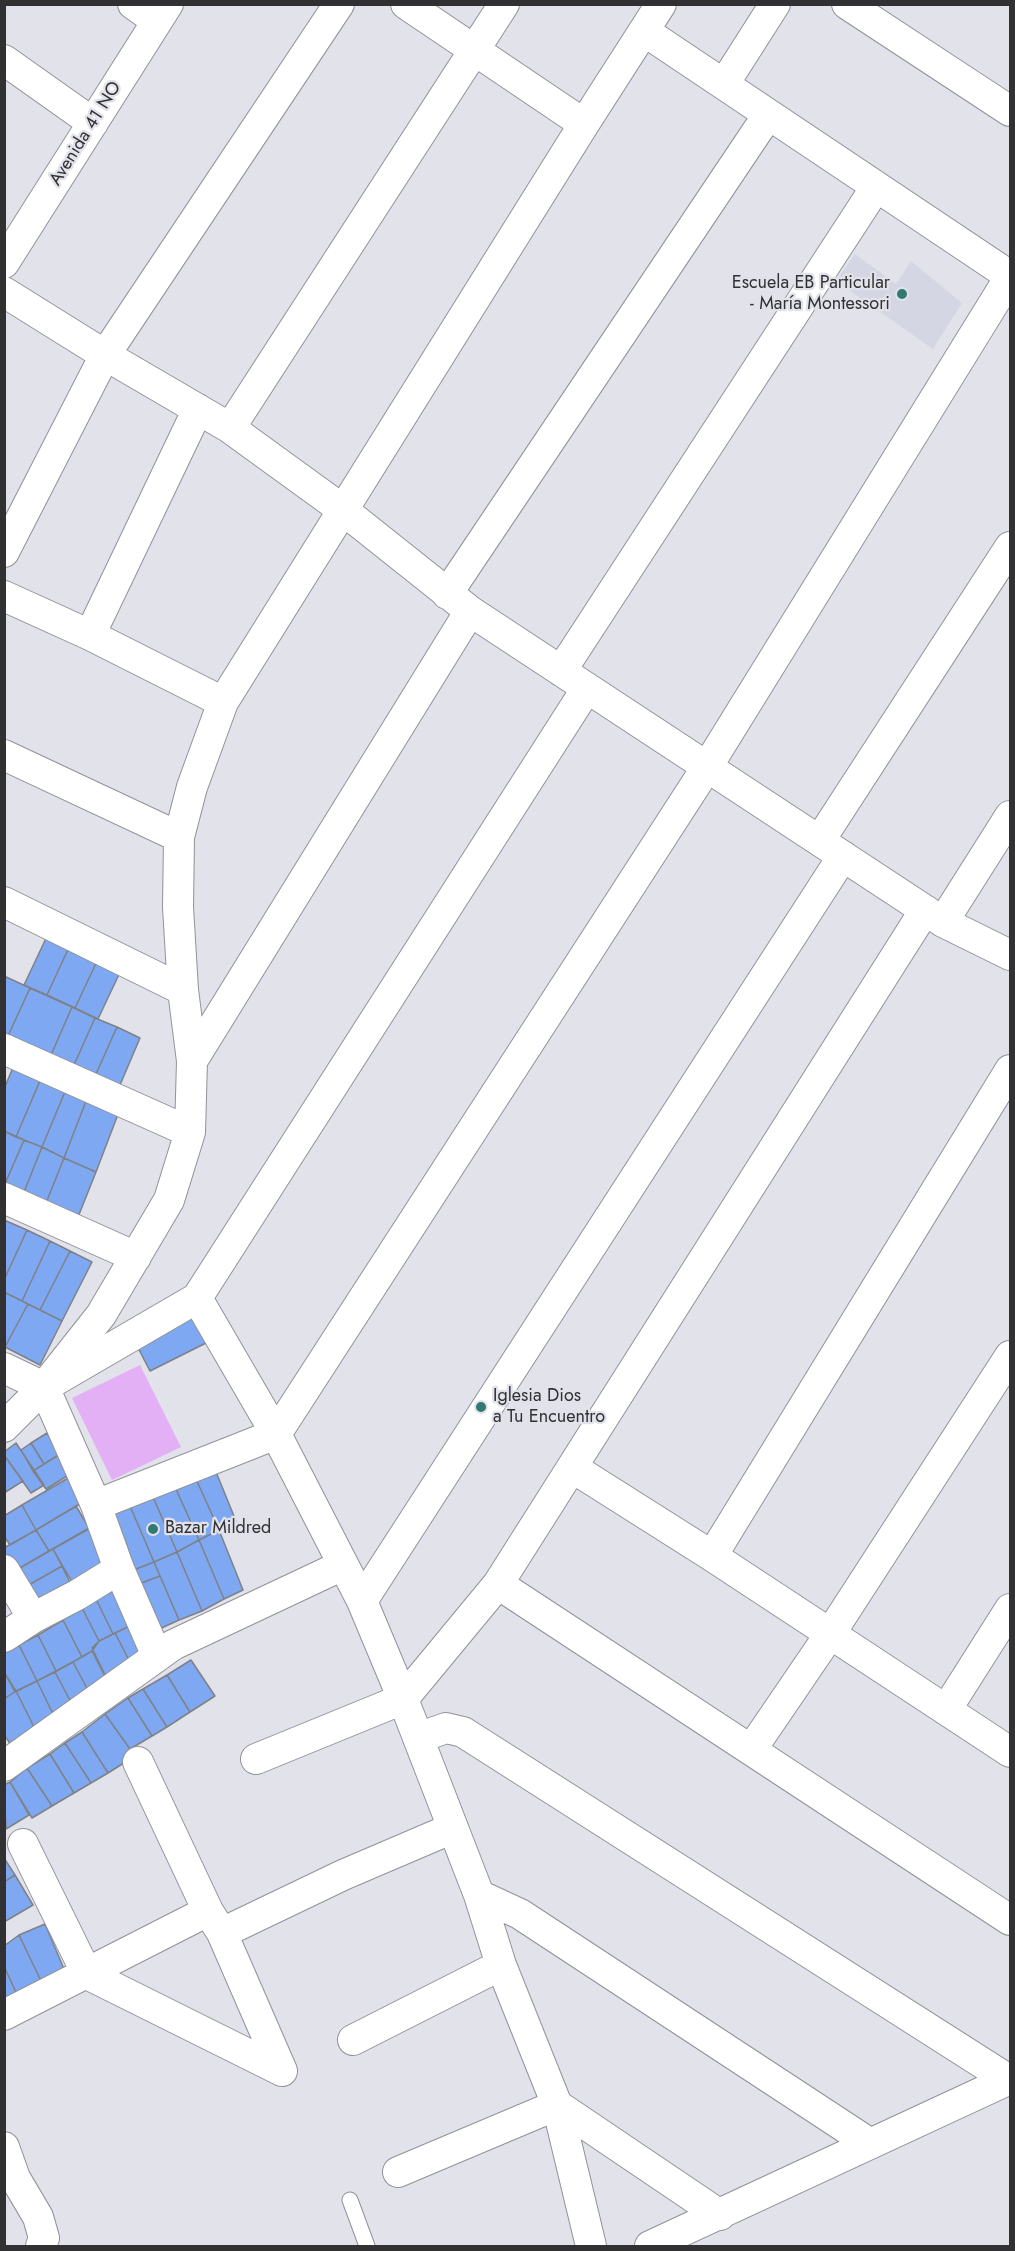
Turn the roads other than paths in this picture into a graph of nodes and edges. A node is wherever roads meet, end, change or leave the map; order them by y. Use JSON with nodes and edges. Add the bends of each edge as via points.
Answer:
{"nodes":[{"id":1,"x":133,"y":4,"type":"edge"},
{"id":2,"x":339,"y":4,"type":"edge"},
{"id":3,"x":406,"y":4,"type":"edge"},
{"id":4,"x":504,"y":4,"type":"edge"},
{"id":5,"x":661,"y":4,"type":"edge"},
{"id":6,"x":775,"y":4,"type":"edge"},
{"id":7,"x":847,"y":4,"type":"edge"},
{"id":8,"x":163,"y":13,"type":"edge"},
{"id":9,"x":644,"y":31,"type":"junction"},
{"id":10,"x":475,"y":50,"type":"junction"},
{"id":11,"x":4,"y":60,"type":"edge"},
{"id":12,"x":724,"y":84,"type":"junction"},
{"id":13,"x":1011,"y":111,"type":"edge"},
{"id":14,"x":768,"y":115,"type":"junction"},
{"id":15,"x":93,"y":123,"type":"junction"},
{"id":16,"x":584,"y":124,"type":"junction"},
{"id":17,"x":876,"y":187,"type":"junction"},
{"id":18,"x":15,"y":224,"type":"edge"},
{"id":19,"x":4,"y":263,"type":"edge"},
{"id":20,"x":1011,"y":277,"type":"edge"},
{"id":21,"x":4,"y":292,"type":"edge"},
{"id":22,"x":105,"y":355,"type":"junction"},
{"id":23,"x":198,"y":410,"type":"junction"},
{"id":24,"x":230,"y":428,"type":"junction"},
{"id":25,"x":343,"y":510,"type":"junction"},
{"id":26,"x":1011,"y":547,"type":"edge"},
{"id":27,"x":4,"y":552,"type":"edge"},
{"id":28,"x":4,"y":596,"type":"edge"},
{"id":29,"x":458,"y":602,"type":"junction"},
{"id":30,"x":90,"y":635,"type":"junction"},
{"id":31,"x":561,"y":671,"type":"junction"},
{"id":32,"x":587,"y":688,"type":"junction"},
{"id":33,"x":223,"y":702,"type":"junction"},
{"id":34,"x":4,"y":755,"type":"edge"},
{"id":35,"x":707,"y":767,"type":"junction"},
{"id":36,"x":1011,"y":816,"type":"edge"},
{"id":37,"x":179,"y":837,"type":"junction"},
{"id":38,"x":831,"y":848,"type":"junction"},
{"id":39,"x":4,"y":902,"type":"edge"},
{"id":40,"x":934,"y":916,"type":"junction"},
{"id":41,"x":1011,"y":955,"type":"edge"},
{"id":42,"x":183,"y":990,"type":"junction"},
{"id":43,"x":4,"y":1049,"type":"edge"},
{"id":44,"x":192,"y":1061,"type":"junction"},
{"id":45,"x":1011,"y":1070,"type":"edge"},
{"id":46,"x":190,"y":1132,"type":"junction"},
{"id":47,"x":4,"y":1198,"type":"edge"},
{"id":48,"x":136,"y":1257,"type":"junction"},
{"id":49,"x":197,"y":1298,"type":"junction"},
{"id":50,"x":1011,"y":1356,"type":"edge"},
{"id":51,"x":4,"y":1368,"type":"edge"},
{"id":52,"x":45,"y":1387,"type":"junction"},
{"id":53,"x":4,"y":1427,"type":"edge"},
{"id":54,"x":276,"y":1434,"type":"junction"},
{"id":55,"x":573,"y":1468,"type":"junction"},
{"id":56,"x":96,"y":1505,"type":"junction"},
{"id":57,"x":712,"y":1556,"type":"junction"},
{"id":58,"x":343,"y":1565,"type":"junction"},
{"id":59,"x":119,"y":1569,"type":"junction"},
{"id":60,"x":4,"y":1570,"type":"edge"},
{"id":61,"x":498,"y":1584,"type":"junction"},
{"id":62,"x":362,"y":1601,"type":"junction"},
{"id":63,"x":1011,"y":1609,"type":"edge"},
{"id":64,"x":33,"y":1618,"type":"junction"},
{"id":65,"x":830,"y":1634,"type":"junction"},
{"id":66,"x":4,"y":1637,"type":"edge"},
{"id":67,"x":157,"y":1656,"type":"junction"},
{"id":68,"x":403,"y":1699,"type":"junction"},
{"id":69,"x":946,"y":1710,"type":"junction"},
{"id":70,"x":418,"y":1738,"type":"junction"},
{"id":71,"x":751,"y":1750,"type":"junction"},
{"id":72,"x":1011,"y":1752,"type":"edge"},
{"id":73,"x":256,"y":1760,"type":"dead end"},
{"id":74,"x":138,"y":1762,"type":"dead end"},
{"id":75,"x":4,"y":1766,"type":"edge"},
{"id":76,"x":453,"y":1828,"type":"junction"},
{"id":77,"x":23,"y":1844,"type":"dead end"},
{"id":78,"x":479,"y":1895,"type":"junction"},
{"id":79,"x":1011,"y":1920,"type":"edge"},
{"id":80,"x":215,"y":1922,"type":"junction"},
{"id":81,"x":501,"y":1965,"type":"junction"},
{"id":82,"x":87,"y":1974,"type":"junction"},
{"id":83,"x":4,"y":2015,"type":"edge"},
{"id":84,"x":353,"y":2040,"type":"dead end"},
{"id":85,"x":1010,"y":2080,"type":"edge"},
{"id":86,"x":557,"y":2105,"type":"junction"},
{"id":87,"x":869,"y":2143,"type":"junction"},
{"id":88,"x":4,"y":2147,"type":"edge"},
{"id":89,"x":398,"y":2172,"type":"dead end"},
{"id":90,"x":10,"y":2180,"type":"edge"},
{"id":91,"x":350,"y":2200,"type":"dead end"},
{"id":92,"x":720,"y":2215,"type":"junction"},
{"id":93,"x":41,"y":2247,"type":"edge"},
{"id":94,"x":367,"y":2247,"type":"edge"},
{"id":95,"x":591,"y":2247,"type":"edge"},
{"id":96,"x":650,"y":2247,"type":"edge"}],
"edges":[{"from":1,"to":8,"type":"street"},
{"from":2,"to":22,"type":"street"},
{"from":3,"to":10,"type":"street"},
{"from":4,"to":10,"type":"street"},
{"from":5,"to":9,"type":"street"},
{"from":6,"to":12,"type":"street"},
{"from":7,"to":13,"type":"street"},
{"from":8,"to":15,"type":"street","name":"Avenida 41 NO"},
{"from":9,"to":12,"type":"street"},
{"from":9,"to":16,"type":"street"},
{"from":10,"to":16,"type":"street"},
{"from":10,"to":24,"type":"street"},
{"from":11,"to":15,"type":"street"},
{"from":12,"to":14,"type":"street"},
{"from":14,"to":17,"type":"street"},
{"from":14,"to":29,"type":"street"},
{"from":15,"to":18,"type":"street","name":"Avenida 41 NO"},
{"from":16,"to":25,"type":"street"},
{"from":17,"to":20,"type":"street"},
{"from":17,"to":31,"type":"street"},
{"from":18,"to":19,"type":"street","name":"Avenida 41 NO"},
{"from":20,"to":35,"type":"street"},
{"from":21,"to":22,"type":"street"},
{"from":22,"to":23,"type":"street"},
{"from":22,"to":27,"type":"street"},
{"from":23,"to":24,"type":"street"},
{"from":23,"to":30,"type":"street"},
{"from":24,"to":25,"type":"street"},
{"from":25,"to":29,"type":"street"},
{"from":25,"to":33,"type":"street"},
{"from":26,"to":38,"type":"street"},
{"from":28,"to":30,"type":"street"},
{"from":29,"to":31,"type":"street"},
{"from":29,"to":44,"type":"street"},
{"from":30,"to":33,"type":"street"},
{"from":31,"to":32,"type":"street"},
{"from":32,"to":35,"type":"street"},
{"from":32,"to":49,"type":"street"},
{"from":33,"to":37,"type":"street","via":[[192,787]]},
{"from":34,"to":37,"type":"street"},
{"from":35,"to":38,"type":"street"},
{"from":35,"to":54,"type":"street"},
{"from":36,"to":40,"type":"street"},
{"from":37,"to":42,"type":"street"},
{"from":38,"to":40,"type":"street"},
{"from":38,"to":62,"type":"street"},
{"from":39,"to":42,"type":"street"},
{"from":40,"to":41,"type":"street"},
{"from":40,"to":55,"type":"street"},
{"from":42,"to":44,"type":"street"},
{"from":43,"to":46,"type":"street"},
{"from":44,"to":46,"type":"street"},
{"from":45,"to":57,"type":"street"},
{"from":46,"to":48,"type":"street","via":[[169,1200]]},
{"from":47,"to":48,"type":"street"},
{"from":48,"to":52,"type":"street","via":[[101,1315]]},
{"from":49,"to":52,"type":"street"},
{"from":49,"to":54,"type":"street"},
{"from":50,"to":65,"type":"street"},
{"from":51,"to":52,"type":"street"},
{"from":52,"to":53,"type":"street"},
{"from":52,"to":56,"type":"street"},
{"from":54,"to":56,"type":"street"},
{"from":54,"to":58,"type":"street"},
{"from":55,"to":57,"type":"street"},
{"from":55,"to":61,"type":"street"},
{"from":56,"to":59,"type":"street"},
{"from":57,"to":65,"type":"street"},
{"from":58,"to":62,"type":"street"},
{"from":58,"to":67,"type":"street"},
{"from":59,"to":64,"type":"street"},
{"from":59,"to":67,"type":"street"},
{"from":60,"to":64,"type":"street"},
{"from":61,"to":68,"type":"street"},
{"from":61,"to":71,"type":"street"},
{"from":62,"to":68,"type":"street"},
{"from":63,"to":69,"type":"street"},
{"from":64,"to":66,"type":"street"},
{"from":65,"to":69,"type":"street"},
{"from":65,"to":71,"type":"street"},
{"from":67,"to":75,"type":"street"},
{"from":68,"to":70,"type":"street"},
{"from":68,"to":73,"type":"street"},
{"from":69,"to":72,"type":"street"},
{"from":70,"to":76,"type":"street"},
{"from":70,"to":85,"type":"street","via":[[446,1728],[463,1732]]},
{"from":71,"to":79,"type":"street"},
{"from":74,"to":80,"type":"street"},
{"from":76,"to":78,"type":"street"},
{"from":76,"to":80,"type":"street","via":[[343,1875]]},
{"from":77,"to":82,"type":"street"},
{"from":78,"to":81,"type":"street"},
{"from":78,"to":87,"type":"street","via":[[520,1914]]},
{"from":80,"to":82,"type":"street"},
{"from":80,"to":82,"type":"street","via":[[282,2071]]},
{"from":81,"to":84,"type":"street"},
{"from":81,"to":86,"type":"street"},
{"from":82,"to":83,"type":"street"},
{"from":85,"to":87,"type":"street"},
{"from":86,"to":89,"type":"street"},
{"from":86,"to":92,"type":"street"},
{"from":86,"to":95,"type":"street"},
{"from":87,"to":92,"type":"street"},
{"from":88,"to":90,"type":"street"},
{"from":90,"to":93,"type":"street","via":[[38,2217],[44,2238]]},
{"from":91,"to":94,"type":"lane"},
{"from":92,"to":96,"type":"street"}]}
